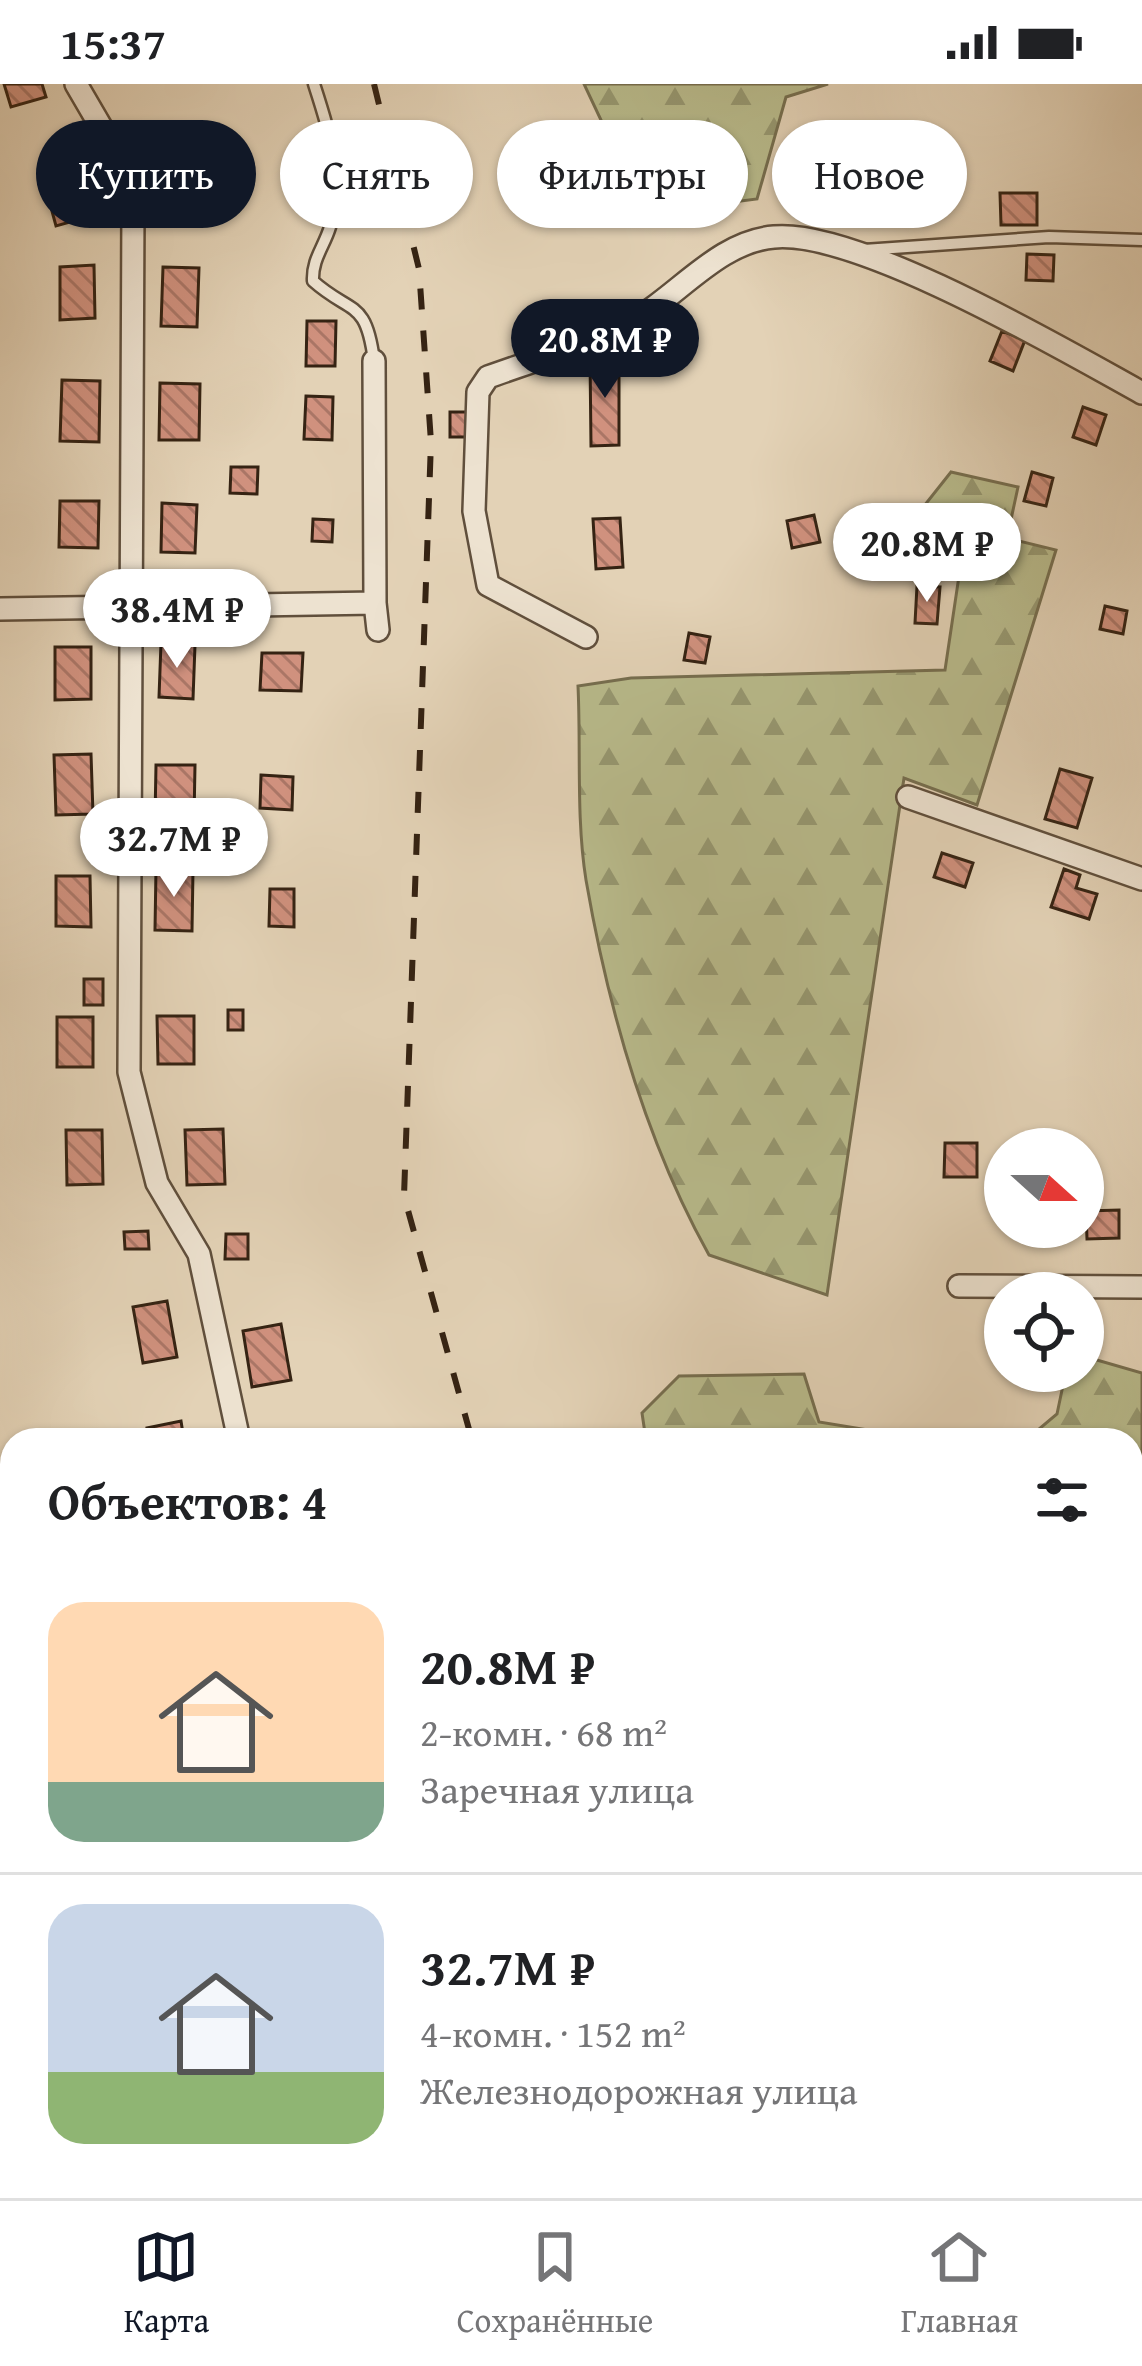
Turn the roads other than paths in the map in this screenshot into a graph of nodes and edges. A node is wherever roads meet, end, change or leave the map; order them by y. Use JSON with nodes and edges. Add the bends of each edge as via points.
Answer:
{"nodes":[{"id":1,"x":76,"y":84,"type":"edge"},
{"id":2,"x":314,"y":84,"type":"edge"},
{"id":3,"x":1142,"y":240,"type":"edge"},
{"id":4,"x":854,"y":250,"type":"junction"},
{"id":5,"x":374,"y":361,"type":"joint"},
{"id":6,"x":1142,"y":393,"type":"edge"},
{"id":7,"x":375,"y":603,"type":"junction"},
{"id":8,"x":136,"y":606,"type":"junction"},
{"id":9,"x":0,"y":609,"type":"edge"},
{"id":10,"x":378,"y":630,"type":"dead end"},
{"id":11,"x":586,"y":637,"type":"dead end"},
{"id":12,"x":908,"y":796,"type":"dead end"},
{"id":13,"x":1142,"y":880,"type":"edge"},
{"id":14,"x":959,"y":1286,"type":"dead end"},
{"id":15,"x":1142,"y":1287,"type":"edge"},
{"id":16,"x":236,"y":1428,"type":"edge"}],
"edges":[{"from":1,"to":8,"type":"street","via":[[111,144],[133,207]]},
{"from":2,"to":5,"type":"lane","via":[[338,168],[314,281],[358,310]]},
{"from":3,"to":4,"type":"lane","via":[[1049,237]]},
{"from":4,"to":6,"type":"street","via":[[1009,319]]},
{"from":4,"to":11,"type":"street","via":[[772,237],[721,257],[628,324],[481,384],[473,475],[488,585]]},
{"from":5,"to":7,"type":"street"},
{"from":7,"to":8,"type":"street"},
{"from":7,"to":10,"type":"street"},
{"from":8,"to":9,"type":"street"},
{"from":8,"to":16,"type":"street","via":[[129,1072],[157,1184],[199,1253]]},
{"from":12,"to":13,"type":"street"},
{"from":14,"to":15,"type":"street"}]}
